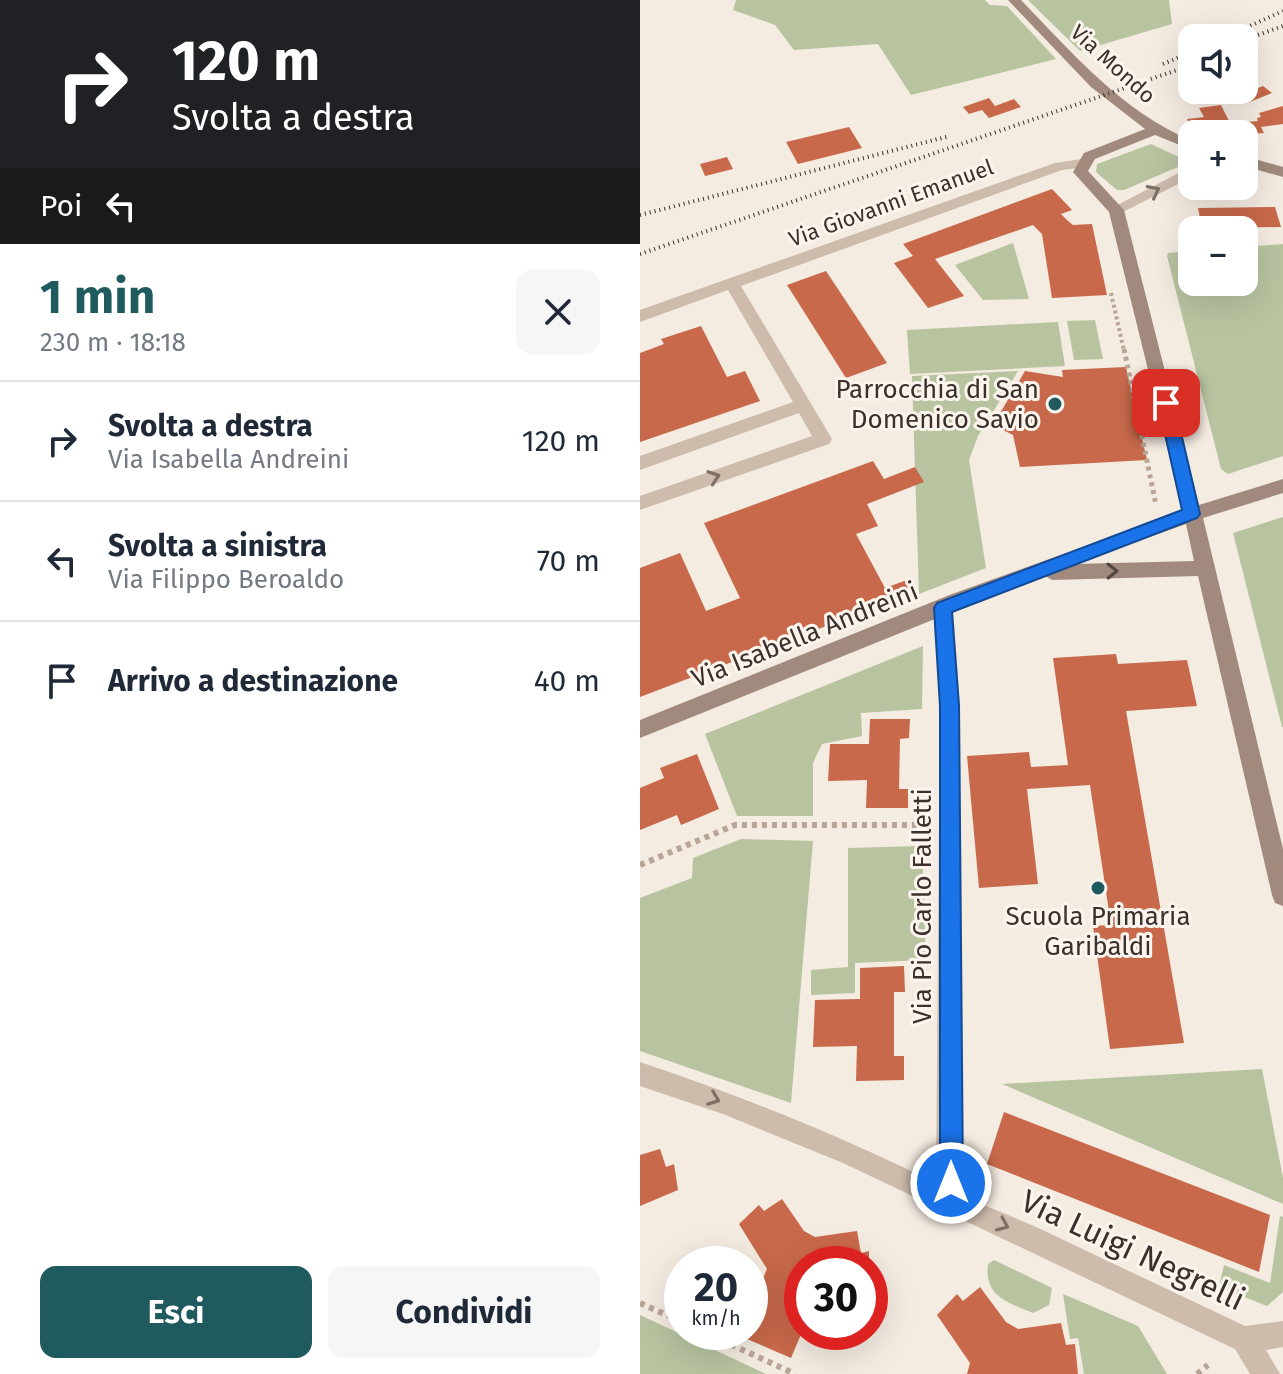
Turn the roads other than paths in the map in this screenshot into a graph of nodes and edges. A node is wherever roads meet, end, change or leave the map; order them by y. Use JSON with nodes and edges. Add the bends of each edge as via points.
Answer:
{"nodes":[{"id":1,"x":1014,"y":0,"type":"edge"},
{"id":2,"x":1154,"y":130,"type":"junction"},
{"id":3,"x":1178,"y":140,"type":"edge"},
{"id":4,"x":1082,"y":164,"type":"junction"},
{"id":5,"x":1258,"y":165,"type":"edge"},
{"id":6,"x":1283,"y":172,"type":"edge"},
{"id":7,"x":1178,"y":178,"type":"edge"},
{"id":8,"x":1116,"y":210,"type":"junction"},
{"id":9,"x":732,"y":283,"type":"junction"},
{"id":10,"x":640,"y":316,"type":"edge"},
{"id":11,"x":803,"y":405,"type":"junction"},
{"id":12,"x":640,"y":463,"type":"edge"},
{"id":13,"x":1283,"y":486,"type":"edge"},
{"id":14,"x":640,"y":503,"type":"edge"},
{"id":15,"x":1191,"y":514,"type":"junction"},
{"id":16,"x":1204,"y":568,"type":"junction"},
{"id":17,"x":1034,"y":572,"type":"junction"},
{"id":18,"x":943,"y":608,"type":"junction"},
{"id":19,"x":640,"y":729,"type":"edge"},
{"id":20,"x":1283,"y":895,"type":"edge"},
{"id":21,"x":640,"y":1074,"type":"edge"},
{"id":22,"x":949,"y":1203,"type":"junction"},
{"id":23,"x":1283,"y":1334,"type":"edge"},
{"id":24,"x":1244,"y":1340,"type":"junction"},
{"id":25,"x":1266,"y":1374,"type":"edge"}],
"edges":[{"from":1,"to":2,"type":"street","name":"Via Mondo","via":[[1122,106]]},
{"from":2,"to":3,"type":"street","name":"Via Mondo"},
{"from":2,"to":4,"type":"street","name":"Via Giovanni Emanuel","via":[[1089,156]]},
{"from":4,"to":8,"type":"street","via":[[1083,179]]},
{"from":4,"to":9,"type":"street","name":"Via Giovanni Emanuel","via":[[1060,166]]},
{"from":5,"to":6,"type":"street"},
{"from":8,"to":7,"type":"street","one_way":true},
{"from":8,"to":15,"type":"street"},
{"from":9,"to":10,"type":"street","name":"Via Giovanni Emanuel"},
{"from":9,"to":11,"type":"street"},
{"from":11,"to":12,"type":"street"},
{"from":14,"to":11,"type":"street","one_way":true,"via":[[823,439]]},
{"from":13,"to":15,"type":"street","name":"Via Isabella Andreini"},
{"from":15,"to":16,"type":"street"},
{"from":15,"to":17,"type":"street","name":"Via Isabella Andreini"},
{"from":17,"to":16,"type":"street","name":"Via Isabella Andreini","one_way":true},
{"from":16,"to":20,"type":"street"},
{"from":17,"to":18,"type":"street","name":"Via Isabella Andreini"},
{"from":18,"to":19,"type":"street","name":"Via Isabella Andreini"},
{"from":18,"to":22,"type":"street","name":"Via Pio Carlo Falletti","via":[[950,706]]},
{"from":21,"to":22,"type":"street","name":"Via Luigi Negrelli","one_way":true,"via":[[851,1154]]},
{"from":22,"to":24,"type":"street","name":"Via Luigi Negrelli","one_way":true},
{"from":23,"to":24,"type":"street","name":"Via Luigi Negrelli"},
{"from":24,"to":25,"type":"street","name":"Via Luigi Negrelli"}]}
